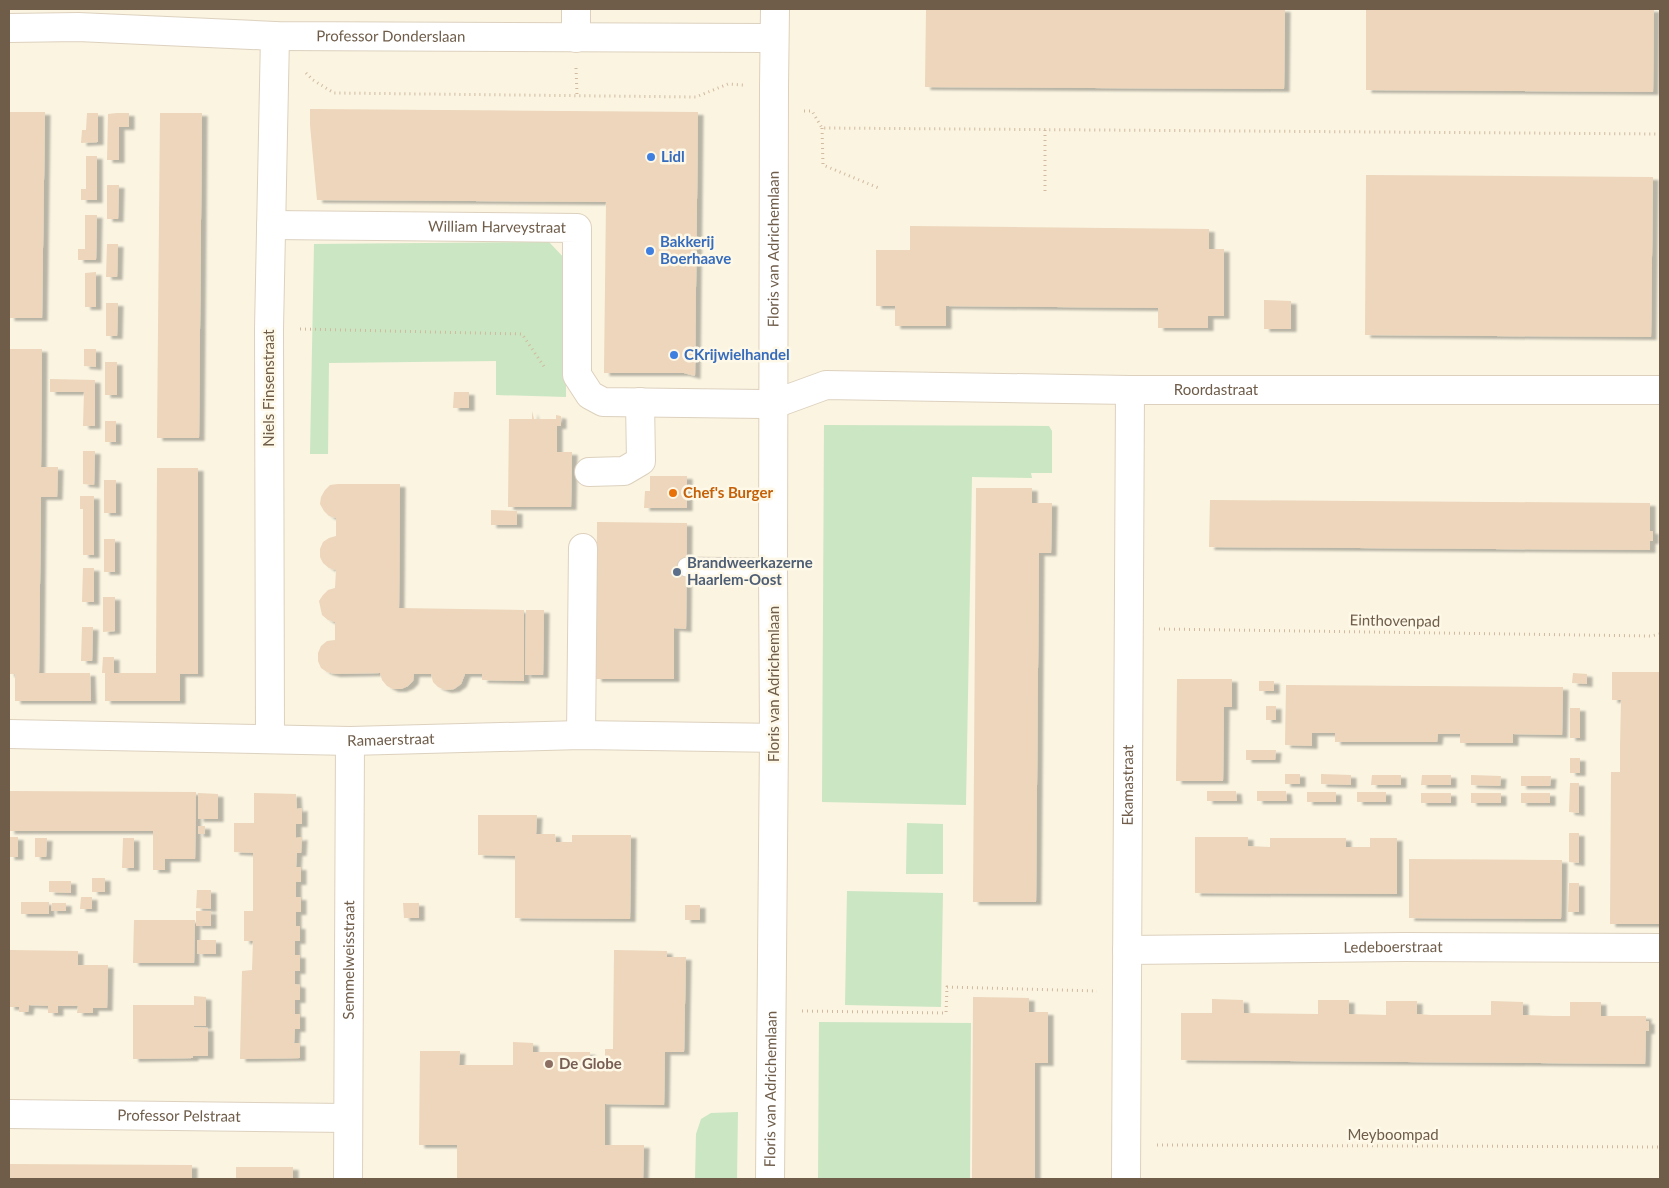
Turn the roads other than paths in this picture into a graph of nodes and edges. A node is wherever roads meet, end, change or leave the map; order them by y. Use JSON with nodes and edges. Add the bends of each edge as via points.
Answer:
{"nodes":[{"id":1,"x":576,"y":9,"type":"edge"},
{"id":2,"x":775,"y":9,"type":"edge"},
{"id":3,"x":78,"y":18,"type":"edge"},
{"id":4,"x":9,"y":28,"type":"edge"},
{"id":5,"x":275,"y":36,"type":"junction"},
{"id":6,"x":576,"y":38,"type":"junction"},
{"id":7,"x":774,"y":38,"type":"junction"},
{"id":8,"x":271,"y":226,"type":"junction"},
{"id":9,"x":1130,"y":390,"type":"junction"},
{"id":10,"x":1660,"y":390,"type":"edge"},
{"id":11,"x":640,"y":402,"type":"junction"},
{"id":12,"x":774,"y":404,"type":"junction"},
{"id":13,"x":589,"y":472,"type":"dead end"},
{"id":14,"x":583,"y":548,"type":"dead end"},
{"id":15,"x":687,"y":567,"type":"dead end"},
{"id":16,"x":773,"y":568,"type":"junction"},
{"id":17,"x":9,"y":734,"type":"edge"},
{"id":18,"x":581,"y":735,"type":"junction"},
{"id":19,"x":774,"y":738,"type":"junction"},
{"id":20,"x":270,"y":739,"type":"junction"},
{"id":21,"x":350,"y":741,"type":"junction"},
{"id":22,"x":1660,"y":948,"type":"edge"},
{"id":23,"x":1127,"y":950,"type":"junction"},
{"id":24,"x":9,"y":1114,"type":"edge"},
{"id":25,"x":348,"y":1118,"type":"junction"},
{"id":26,"x":348,"y":1179,"type":"edge"},
{"id":27,"x":770,"y":1179,"type":"edge"},
{"id":28,"x":1126,"y":1179,"type":"edge"}],
"edges":[{"from":1,"to":6,"type":"street"},
{"from":2,"to":7,"type":"street","name":"Floris van Adrichemlaan"},
{"from":3,"to":4,"type":"street","name":"Professor Donderslaan"},
{"from":3,"to":5,"type":"street","name":"Professor Donderslaan"},
{"from":5,"to":6,"type":"street","name":"Professor Donderslaan"},
{"from":5,"to":8,"type":"street","name":"Niels Finsenstraat"},
{"from":6,"to":7,"type":"street","name":"Professor Donderslaan"},
{"from":7,"to":12,"type":"street","name":"Floris van Adrichemlaan"},
{"from":8,"to":11,"type":"street","name":"William Harveystraat","via":[[577,228],[577,376],[590,395],[603,402]]},
{"from":8,"to":20,"type":"street","name":"Niels Finsenstraat"},
{"from":9,"to":10,"type":"street","name":"Roordastraat"},
{"from":9,"to":12,"type":"street","name":"Roordastraat","via":[[826,386]]},
{"from":9,"to":23,"type":"street","name":"Ekamastraat"},
{"from":11,"to":12,"type":"street","name":"William Harveystraat"},
{"from":11,"to":13,"type":"street","via":[[641,461],[624,471]]},
{"from":12,"to":16,"type":"street","name":"Floris van Adrichemlaan"},
{"from":14,"to":18,"type":"street"},
{"from":15,"to":16,"type":"lane"},
{"from":16,"to":19,"type":"street","name":"Floris van Adrichemlaan"},
{"from":17,"to":20,"type":"street","name":"Ramaerstraat"},
{"from":18,"to":19,"type":"street","name":"Ramaerstraat"},
{"from":18,"to":21,"type":"street","name":"Ramaerstraat"},
{"from":19,"to":27,"type":"street","name":"Floris van Adrichemlaan"},
{"from":20,"to":21,"type":"street","name":"Ramaerstraat"},
{"from":21,"to":25,"type":"street","name":"Semmelweisstraat"},
{"from":22,"to":23,"type":"street","name":"Ledeboerstraat"},
{"from":23,"to":28,"type":"street","name":"Ekamastraat"},
{"from":24,"to":25,"type":"street","name":"Professor Pelstraat"},
{"from":25,"to":26,"type":"street","name":"Semmelweisstraat"}]}
